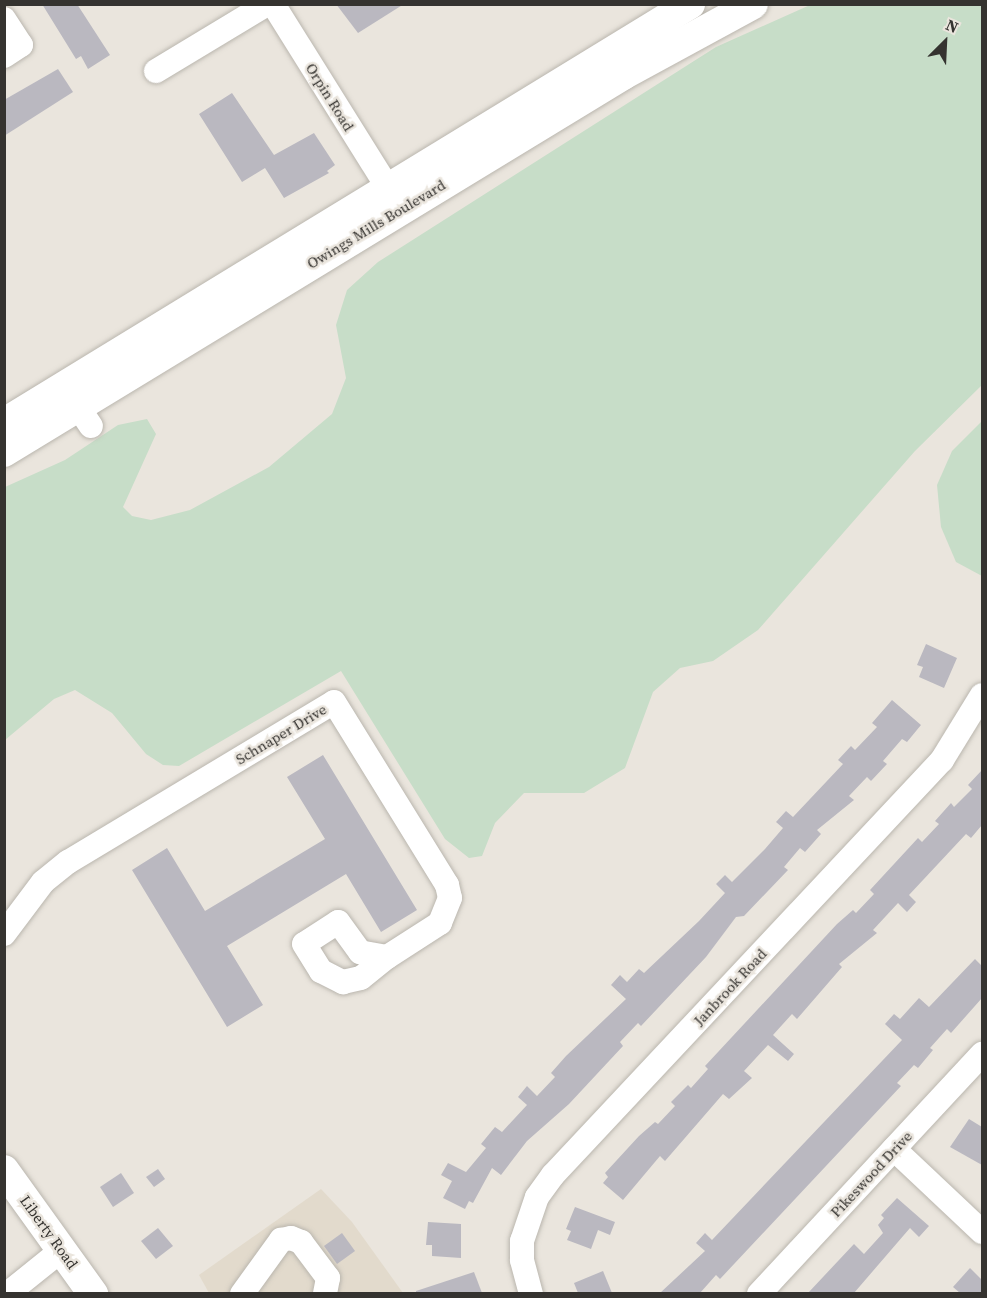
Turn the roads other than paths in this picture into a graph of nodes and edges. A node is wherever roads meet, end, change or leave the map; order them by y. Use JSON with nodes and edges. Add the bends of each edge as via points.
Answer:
{"nodes":[{"id":1,"x":267,"y":4,"type":"edge"},
{"id":2,"x":273,"y":4,"type":"edge"},
{"id":3,"x":690,"y":4,"type":"edge"},
{"id":4,"x":753,"y":4,"type":"edge"},
{"id":5,"x":4,"y":19,"type":"edge"},
{"id":6,"x":4,"y":56,"type":"edge"},
{"id":7,"x":156,"y":71,"type":"dead end"},
{"id":8,"x":388,"y":188,"type":"junction"},
{"id":9,"x":4,"y":423,"type":"edge"},
{"id":10,"x":4,"y":452,"type":"edge"},
{"id":11,"x":982,"y":695,"type":"edge"},
{"id":12,"x":4,"y":933,"type":"edge"},
{"id":13,"x":387,"y":957,"type":"dead end"},
{"id":14,"x":982,"y":1054,"type":"edge"},
{"id":15,"x":894,"y":1149,"type":"junction"},
{"id":16,"x":4,"y":1170,"type":"edge"},
{"id":17,"x":982,"y":1232,"type":"edge"},
{"id":18,"x":62,"y":1250,"type":"junction"},
{"id":19,"x":7,"y":1293,"type":"edge"},
{"id":20,"x":93,"y":1293,"type":"edge"},
{"id":21,"x":242,"y":1293,"type":"edge"},
{"id":22,"x":325,"y":1293,"type":"edge"},
{"id":23,"x":531,"y":1293,"type":"edge"},
{"id":24,"x":759,"y":1293,"type":"edge"}],
"edges":[{"from":1,"to":7,"type":"street"},
{"from":2,"to":8,"type":"street","name":"Orpin Road"},
{"from":3,"to":8,"type":"main road","name":"Owings Mills Boulevard"},
{"from":4,"to":10,"type":"main road","name":"Owings Mills Boulevard","via":[[623,75],[85,416]]},
{"from":5,"to":6,"type":"street","via":[[21,45]]},
{"from":8,"to":9,"type":"main road","name":"Owings Mills Boulevard"},
{"from":11,"to":23,"type":"street","name":"Janbrook Road","via":[[942,760],[553,1175],[537,1197],[522,1241],[522,1260]]},
{"from":12,"to":13,"type":"street","name":"Schnaper Drive","via":[[43,882],[68,862],[334,702],[449,892],[440,923]]},
{"from":14,"to":15,"type":"street","name":"Pikeswood Drive"},
{"from":15,"to":17,"type":"street"},
{"from":15,"to":24,"type":"street","name":"Pikeswood Drive"},
{"from":16,"to":18,"type":"main road","name":"Liberty Road"},
{"from":18,"to":19,"type":"street"},
{"from":18,"to":20,"type":"main road","name":"Liberty Road"},
{"from":21,"to":22,"type":"street","via":[[281,1240],[291,1238],[301,1242],[328,1278]]}]}
